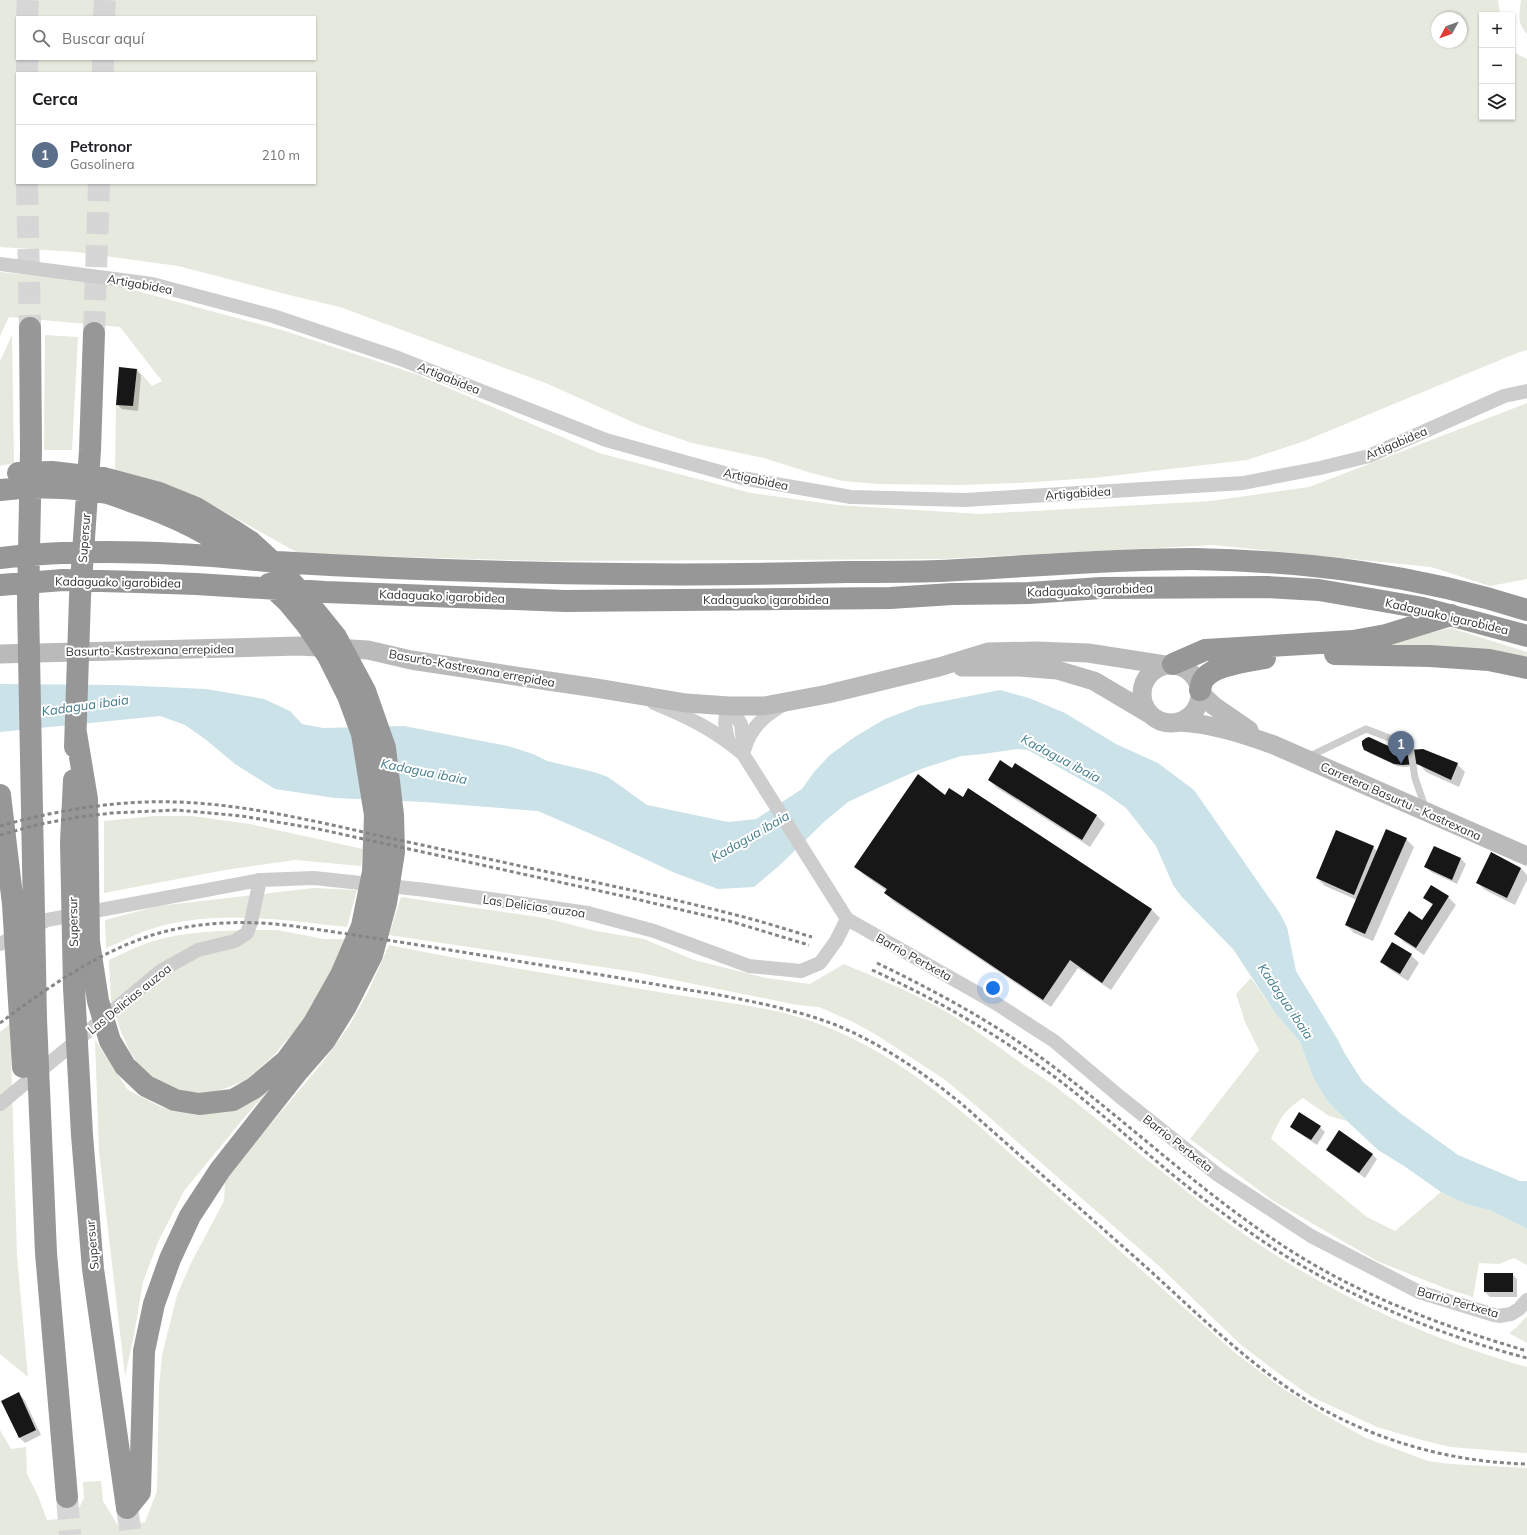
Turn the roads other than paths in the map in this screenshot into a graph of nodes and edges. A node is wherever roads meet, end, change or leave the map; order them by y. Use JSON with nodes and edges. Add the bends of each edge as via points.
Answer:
{"nodes":[{"id":1,"x":0,"y":264,"type":"edge"},
{"id":2,"x":30,"y":328,"type":"tunnel mouth"},
{"id":3,"x":94,"y":333,"type":"tunnel mouth"},
{"id":4,"x":1527,"y":391,"type":"edge"},
{"id":5,"x":0,"y":476,"type":"edge"},
{"id":6,"x":0,"y":490,"type":"edge"},
{"id":7,"x":156,"y":501,"type":"junction"},
{"id":8,"x":0,"y":558,"type":"edge"},
{"id":9,"x":0,"y":585,"type":"edge"},
{"id":10,"x":1525,"y":603,"type":"edge"},
{"id":11,"x":1527,"y":636,"type":"edge"},
{"id":12,"x":0,"y":654,"type":"edge"},
{"id":13,"x":1169,"y":665,"type":"junction"},
{"id":14,"x":939,"y":667,"type":"junction"},
{"id":15,"x":1527,"y":668,"type":"edge"},
{"id":16,"x":1200,"y":692,"type":"junction"},
{"id":17,"x":628,"y":693,"type":"junction"},
{"id":18,"x":789,"y":701,"type":"junction"},
{"id":19,"x":729,"y":706,"type":"junction"},
{"id":20,"x":1148,"y":713,"type":"junction"},
{"id":21,"x":1180,"y":722,"type":"junction"},
{"id":22,"x":76,"y":733,"type":"junction"},
{"id":23,"x":729,"y":742,"type":"junction"},
{"id":24,"x":1274,"y":744,"type":"junction"},
{"id":25,"x":744,"y":753,"type":"junction"},
{"id":26,"x":1305,"y":758,"type":"junction"},
{"id":27,"x":0,"y":795,"type":"edge"},
{"id":28,"x":1428,"y":813,"type":"junction"},
{"id":29,"x":1527,"y":856,"type":"edge"},
{"id":30,"x":260,"y":880,"type":"junction"},
{"id":31,"x":847,"y":919,"type":"junction"},
{"id":32,"x":0,"y":944,"type":"edge"},
{"id":33,"x":292,"y":1066,"type":"junction"},
{"id":34,"x":0,"y":1104,"type":"edge"},
{"id":35,"x":47,"y":1262,"type":"junction"},
{"id":36,"x":1527,"y":1300,"type":"edge"},
{"id":37,"x":67,"y":1497,"type":"tunnel mouth"}],
"edges":[{"from":1,"to":4,"type":"street","name":"Artigabidea","via":[[152,284],[273,316],[398,358],[606,440],[742,478],[851,497],[965,500],[1243,483],[1368,456],[1504,396]]},
{"from":2,"to":35,"type":"highway","via":[[28,603],[31,796],[36,1019]]},
{"from":3,"to":22,"type":"highway","name":"Supersur","via":[[90,450],[80,597]]},
{"from":5,"to":7,"type":"highway","via":[[52,472],[103,478]]},
{"from":6,"to":7,"type":"highway","via":[[56,488]]},
{"from":7,"to":33,"type":"highway","via":[[196,508],[250,542],[278,567],[336,637],[365,691],[385,748],[393,815],[394,852],[386,903],[372,955],[325,1040]]},
{"from":8,"to":10,"type":"highway","name":"Kadaguako igarobidea","via":[[81,552],[176,553],[278,562],[453,571],[718,575],[934,571],[1192,559],[1335,568],[1398,577]]},
{"from":9,"to":11,"type":"highway","name":"Kadaguako igarobidea","via":[[63,580],[145,582],[565,601],[890,598],[1101,588],[1267,587],[1319,590],[1423,608]]},
{"from":10,"to":13,"type":"highway","via":[[1346,642],[1205,650]]},
{"from":12,"to":17,"type":"street","name":"Basurto-Kastrexana errepidea","via":[[300,646],[368,650],[411,660]]},
{"from":13,"to":14,"type":"street","name":"Basurto-Kastrexana errepidea","via":[[1088,653],[1036,651],[988,652]]},
{"from":13,"to":16,"type":"street","via":[[1189,670],[1195,677]]},
{"from":13,"to":20,"type":"street","via":[[1157,667],[1150,672],[1142,687],[1143,705]]},
{"from":14,"to":18,"type":"street","name":"Basurto-Kastrexana errepidea"},
{"from":14,"to":20,"type":"street","name":"Basurto-Kastrexana errepidea","via":[[1020,667],[1057,670],[1094,680]]},
{"from":15,"to":16,"type":"highway","via":[[1489,660],[1430,656],[1329,654],[1270,657],[1220,668],[1203,680]]},
{"from":16,"to":21,"type":"street","via":[[1196,709]]},
{"from":16,"to":24,"type":"street","via":[[1214,706],[1241,725]]},
{"from":17,"to":19,"type":"street","name":"Basurto-Kastrexana errepidea","via":[[686,703]]},
{"from":17,"to":23,"type":"street","via":[[688,717]]},
{"from":18,"to":19,"type":"street","name":"Basurto-Kastrexana errepidea","via":[[764,706]]},
{"from":18,"to":25,"type":"street","via":[[769,712],[755,726],[747,740]]},
{"from":19,"to":23,"type":"street","via":[[725,713]]},
{"from":19,"to":25,"type":"street","via":[[741,724]]},
{"from":20,"to":21,"type":"street","via":[[1164,723]]},
{"from":21,"to":24,"type":"street","via":[[1201,723]]},
{"from":22,"to":33,"type":"highway","via":[[88,799],[89,942],[98,1001],[110,1041],[125,1066],[146,1086],[175,1100],[199,1104],[233,1100]]},
{"from":22,"to":33,"type":"highway","name":"Supersur","via":[[71,842],[74,988],[82,1135],[94,1268],[127,1508],[140,1492],[144,1351],[154,1304],[170,1259],[190,1216]]},
{"from":23,"to":25,"type":"street"},
{"from":24,"to":26,"type":"street","name":"Carretera Basurtu - Kastrexana"},
{"from":25,"to":31,"type":"street"},
{"from":26,"to":28,"type":"street","name":"Carretera Basurtu - Kastrexana"},
{"from":26,"to":28,"type":"lane","via":[[1366,729],[1410,746],[1415,778]]},
{"from":27,"to":35,"type":"highway","via":[[13,904],[30,1178]]},
{"from":28,"to":29,"type":"street","name":"Carretera Basurtu - Kastrexana"},
{"from":30,"to":31,"type":"street","name":"Las Delicias auzoa","via":[[314,878],[426,890],[588,913],[654,931],[749,966],[801,971],[820,963],[836,941]]},
{"from":30,"to":32,"type":"street","name":"Las Delicias auzoa","via":[[47,920]]},
{"from":30,"to":34,"type":"street","name":"Las Delicias auzoa","via":[[247,933],[235,941],[198,950],[162,970]]},
{"from":31,"to":36,"type":"street","name":"Barrio Pertxeta","via":[[997,1004],[1054,1041],[1218,1175],[1311,1236],[1419,1292],[1494,1315],[1511,1314]]},
{"from":35,"to":37,"type":"highway"}]}
